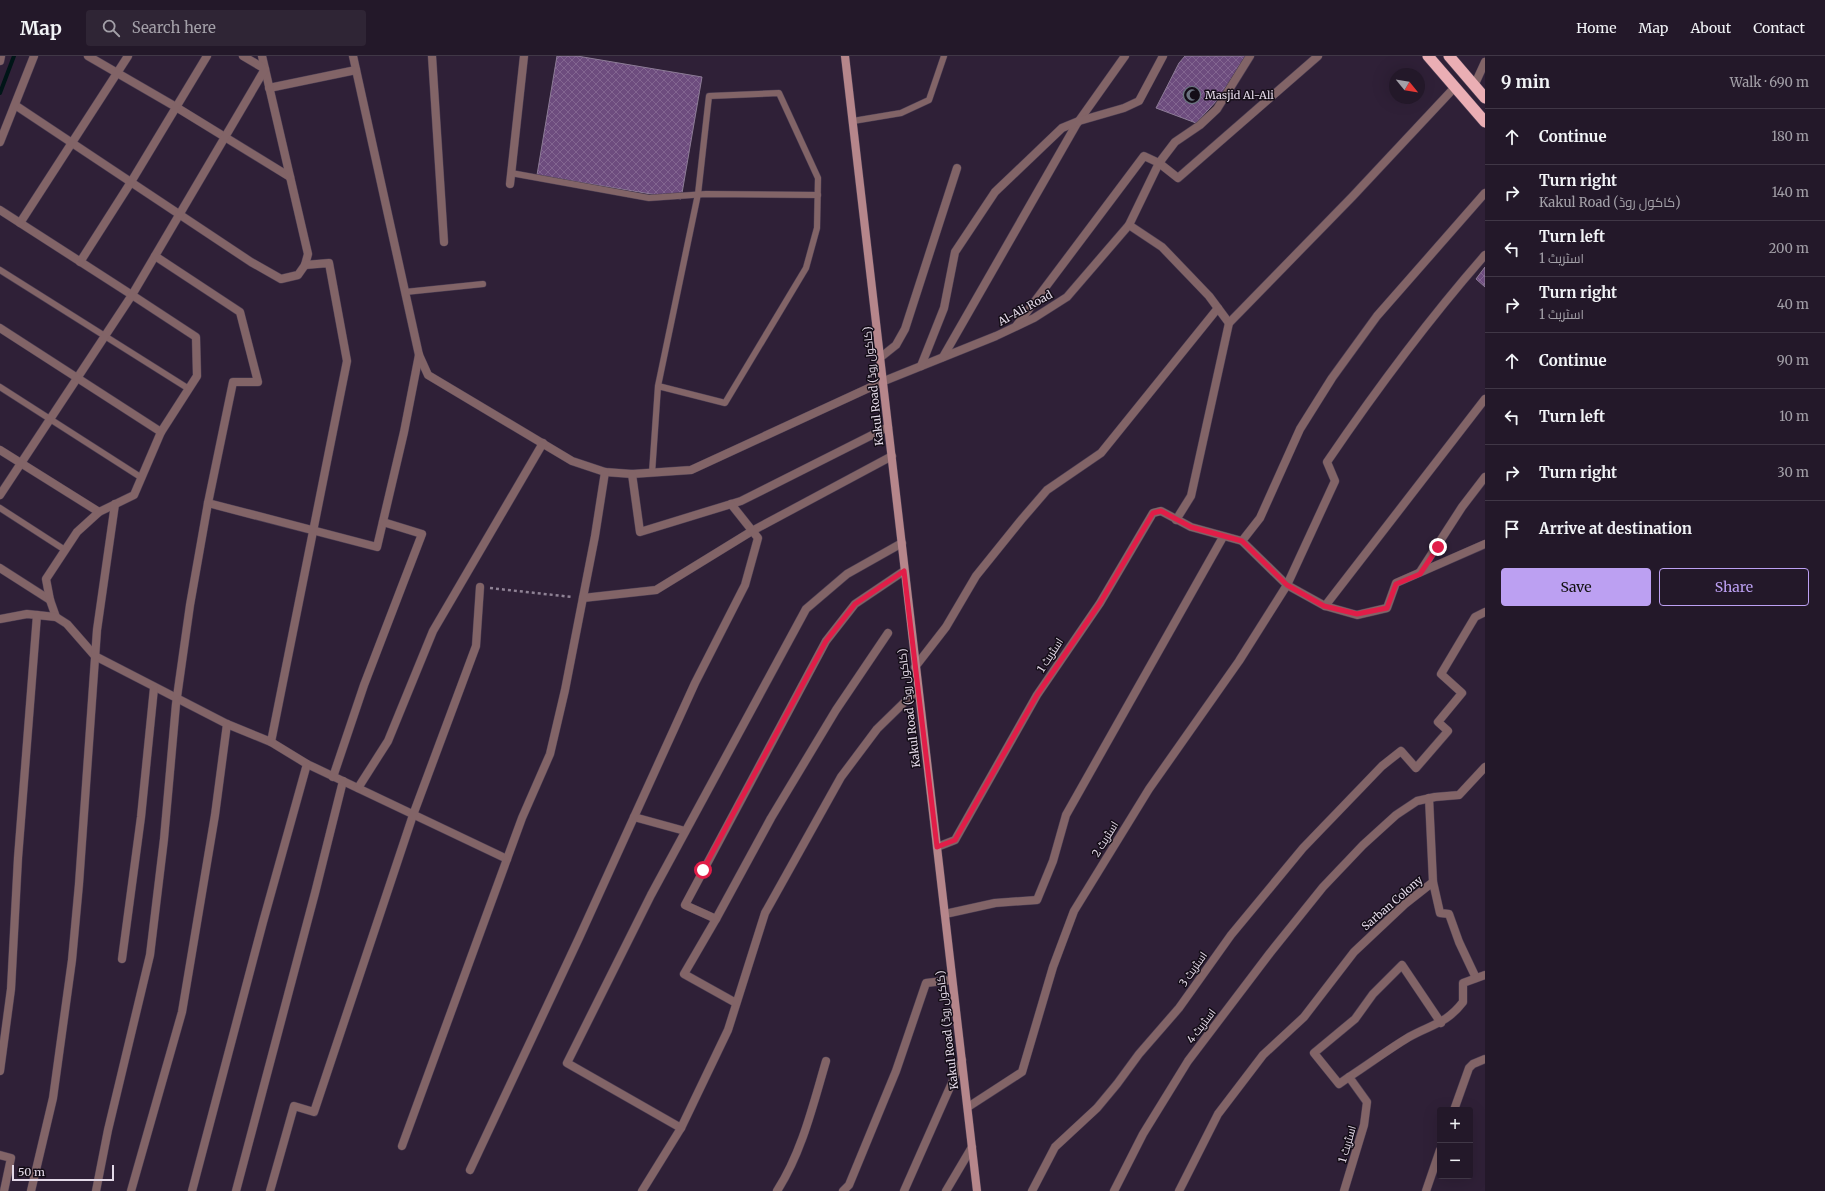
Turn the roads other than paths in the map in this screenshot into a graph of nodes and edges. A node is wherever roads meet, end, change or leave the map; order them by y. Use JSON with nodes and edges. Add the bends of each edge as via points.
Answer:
{"nodes":[{"id":1,"x":2,"y":56,"type":"edge"},
{"id":2,"x":34,"y":56,"type":"edge"},
{"id":3,"x":88,"y":56,"type":"edge"},
{"id":4,"x":128,"y":56,"type":"edge"},
{"id":5,"x":207,"y":56,"type":"edge"},
{"id":6,"x":242,"y":56,"type":"edge"},
{"id":7,"x":262,"y":56,"type":"edge"},
{"id":8,"x":353,"y":56,"type":"edge"},
{"id":9,"x":432,"y":56,"type":"edge"},
{"id":10,"x":524,"y":56,"type":"edge"},
{"id":11,"x":845,"y":56,"type":"edge"},
{"id":12,"x":944,"y":56,"type":"edge"},
{"id":13,"x":1124,"y":56,"type":"edge"},
{"id":14,"x":1163,"y":56,"type":"edge"},
{"id":15,"x":1250,"y":56,"type":"edge"},
{"id":16,"x":1318,"y":56,"type":"edge"},
{"id":17,"x":1428,"y":56,"type":"edge"},
{"id":18,"x":1449,"y":56,"type":"edge"},
{"id":19,"x":0,"y":61,"type":"edge"},
{"id":20,"x":1485,"y":62,"type":"edge"},
{"id":21,"x":265,"y":69,"type":"junction"},
{"id":22,"x":356,"y":70,"type":"junction"},
{"id":23,"x":116,"y":73,"type":"junction"},
{"id":24,"x":1474,"y":86,"type":"junction"},
{"id":25,"x":1455,"y":87,"type":"junction"},
{"id":26,"x":269,"y":88,"type":"junction"},
{"id":27,"x":1485,"y":98,"type":"edge"},
{"id":28,"x":15,"y":105,"type":"junction"},
{"id":29,"x":176,"y":107,"type":"junction"},
{"id":30,"x":853,"y":121,"type":"junction"},
{"id":31,"x":1079,"y":121,"type":"junction"},
{"id":32,"x":1485,"y":122,"type":"edge"},
{"id":33,"x":224,"y":137,"type":"junction"},
{"id":34,"x":0,"y":142,"type":"edge"},
{"id":35,"x":72,"y":143,"type":"junction"},
{"id":36,"x":1159,"y":163,"type":"junction"},
{"id":37,"x":957,"y":168,"type":"dead end"},
{"id":38,"x":511,"y":173,"type":"junction"},
{"id":39,"x":290,"y":177,"type":"junction"},
{"id":40,"x":131,"y":182,"type":"junction"},
{"id":41,"x":510,"y":184,"type":"dead end"},
{"id":42,"x":1485,"y":193,"type":"edge"},
{"id":43,"x":698,"y":194,"type":"junction"},
{"id":44,"x":818,"y":195,"type":"junction"},
{"id":45,"x":0,"y":210,"type":"edge"},
{"id":46,"x":179,"y":214,"type":"junction"},
{"id":47,"x":20,"y":223,"type":"junction"},
{"id":48,"x":1130,"y":226,"type":"junction"},
{"id":49,"x":444,"y":242,"type":"dead end"},
{"id":50,"x":1485,"y":255,"type":"edge"},
{"id":51,"x":155,"y":256,"type":"junction"},
{"id":52,"x":80,"y":262,"type":"junction"},
{"id":53,"x":305,"y":265,"type":"junction"},
{"id":54,"x":0,"y":270,"type":"edge"},
{"id":55,"x":483,"y":284,"type":"dead end"},
{"id":56,"x":405,"y":292,"type":"junction"},
{"id":57,"x":132,"y":295,"type":"junction"},
{"id":58,"x":1218,"y":308,"type":"junction"},
{"id":59,"x":1229,"y":323,"type":"junction"},
{"id":60,"x":1016,"y":326,"type":"junction"},
{"id":61,"x":0,"y":328,"type":"edge"},
{"id":62,"x":105,"y":336,"type":"junction"},
{"id":63,"x":419,"y":355,"type":"junction"},
{"id":64,"x":881,"y":357,"type":"junction"},
{"id":65,"x":943,"y":357,"type":"junction"},
{"id":66,"x":921,"y":366,"type":"junction"},
{"id":67,"x":78,"y":378,"type":"junction"},
{"id":68,"x":884,"y":381,"type":"junction"},
{"id":69,"x":658,"y":386,"type":"junction"},
{"id":70,"x":0,"y":387,"type":"edge"},
{"id":71,"x":189,"y":389,"type":"junction"},
{"id":72,"x":1485,"y":399,"type":"edge"},
{"id":73,"x":50,"y":419,"type":"junction"},
{"id":74,"x":888,"y":427,"type":"junction"},
{"id":75,"x":161,"y":432,"type":"junction"},
{"id":76,"x":543,"y":443,"type":"junction"},
{"id":77,"x":0,"y":450,"type":"edge"},
{"id":78,"x":892,"y":456,"type":"junction"},
{"id":79,"x":21,"y":463,"type":"junction"},
{"id":80,"x":605,"y":472,"type":"junction"},
{"id":81,"x":652,"y":473,"type":"junction"},
{"id":82,"x":632,"y":474,"type":"junction"},
{"id":83,"x":1485,"y":477,"type":"edge"},
{"id":84,"x":142,"y":478,"type":"junction"},
{"id":85,"x":0,"y":495,"type":"edge"},
{"id":86,"x":208,"y":503,"type":"junction"},
{"id":87,"x":115,"y":504,"type":"junction"},
{"id":88,"x":731,"y":504,"type":"junction"},
{"id":89,"x":0,"y":508,"type":"edge"},
{"id":90,"x":99,"y":512,"type":"junction"},
{"id":91,"x":1176,"y":520,"type":"junction"},
{"id":92,"x":383,"y":522,"type":"junction"},
{"id":93,"x":314,"y":529,"type":"junction"},
{"id":94,"x":752,"y":531,"type":"junction"},
{"id":95,"x":1223,"y":537,"type":"junction"},
{"id":96,"x":1242,"y":541,"type":"junction"},
{"id":97,"x":902,"y":543,"type":"junction"},
{"id":98,"x":1485,"y":544,"type":"edge"},
{"id":99,"x":65,"y":550,"type":"junction"},
{"id":100,"x":0,"y":568,"type":"edge"},
{"id":101,"x":904,"y":571,"type":"junction"},
{"id":102,"x":1420,"y":574,"type":"junction"},
{"id":103,"x":1287,"y":585,"type":"junction"},
{"id":104,"x":480,"y":587,"type":"road end"},
{"id":105,"x":583,"y":598,"type":"junction"},
{"id":106,"x":50,"y":600,"type":"junction"},
{"id":107,"x":1324,"y":606,"type":"junction"},
{"id":108,"x":1485,"y":612,"type":"edge"},
{"id":109,"x":37,"y":615,"type":"junction"},
{"id":110,"x":56,"y":618,"type":"junction"},
{"id":111,"x":0,"y":619,"type":"edge"},
{"id":112,"x":888,"y":633,"type":"dead end"},
{"id":113,"x":95,"y":656,"type":"junction"},
{"id":114,"x":915,"y":667,"type":"junction"},
{"id":115,"x":154,"y":688,"type":"junction"},
{"id":116,"x":918,"y":689,"type":"junction"},
{"id":117,"x":177,"y":699,"type":"junction"},
{"id":118,"x":227,"y":724,"type":"junction"},
{"id":119,"x":271,"y":742,"type":"junction"},
{"id":120,"x":307,"y":764,"type":"junction"},
{"id":121,"x":1485,"y":767,"type":"edge"},
{"id":122,"x":332,"y":777,"type":"junction"},
{"id":123,"x":343,"y":781,"type":"junction"},
{"id":124,"x":358,"y":788,"type":"junction"},
{"id":125,"x":1429,"y":798,"type":"junction"},
{"id":126,"x":413,"y":814,"type":"junction"},
{"id":127,"x":634,"y":817,"type":"junction"},
{"id":128,"x":685,"y":831,"type":"junction"},
{"id":129,"x":937,"y":847,"type":"junction"},
{"id":130,"x":507,"y":859,"type":"junction"},
{"id":131,"x":1433,"y":882,"type":"junction"},
{"id":132,"x":945,"y":914,"type":"junction"},
{"id":133,"x":716,"y":919,"type":"junction"},
{"id":134,"x":122,"y":959,"type":"dead end"},
{"id":135,"x":1485,"y":975,"type":"edge"},
{"id":136,"x":1476,"y":978,"type":"junction"},
{"id":137,"x":952,"y":980,"type":"junction"},
{"id":138,"x":736,"y":1003,"type":"junction"},
{"id":139,"x":1441,"y":1023,"type":"junction"},
{"id":140,"x":1485,"y":1059,"type":"edge"},
{"id":141,"x":962,"y":1060,"type":"junction"},
{"id":142,"x":826,"y":1061,"type":"dead end"},
{"id":143,"x":0,"y":1071,"type":"edge"},
{"id":144,"x":1349,"y":1076,"type":"junction"},
{"id":145,"x":968,"y":1107,"type":"junction"},
{"id":146,"x":1455,"y":1107,"type":"edge"},
{"id":147,"x":682,"y":1128,"type":"junction"},
{"id":148,"x":402,"y":1146,"type":"dead end"},
{"id":149,"x":972,"y":1147,"type":"junction"},
{"id":150,"x":0,"y":1155,"type":"edge"},
{"id":151,"x":1437,"y":1159,"type":"edge"},
{"id":152,"x":470,"y":1170,"type":"dead end"},
{"id":153,"x":4,"y":1191,"type":"edge"},
{"id":154,"x":31,"y":1191,"type":"edge"},
{"id":155,"x":96,"y":1191,"type":"edge"},
{"id":156,"x":131,"y":1191,"type":"edge"},
{"id":157,"x":192,"y":1191,"type":"edge"},
{"id":158,"x":236,"y":1191,"type":"edge"},
{"id":159,"x":270,"y":1191,"type":"edge"},
{"id":160,"x":642,"y":1191,"type":"edge"},
{"id":161,"x":776,"y":1191,"type":"edge"},
{"id":162,"x":843,"y":1191,"type":"edge"},
{"id":163,"x":904,"y":1191,"type":"edge"},
{"id":164,"x":946,"y":1191,"type":"edge"},
{"id":165,"x":977,"y":1191,"type":"edge"},
{"id":166,"x":1032,"y":1191,"type":"edge"},
{"id":167,"x":1114,"y":1191,"type":"edge"},
{"id":168,"x":1179,"y":1191,"type":"edge"},
{"id":169,"x":1344,"y":1191,"type":"edge"},
{"id":170,"x":1426,"y":1191,"type":"edge"}],
"edges":[{"from":1,"to":19,"type":"street"},
{"from":2,"to":28,"type":"street"},
{"from":3,"to":23,"type":"street"},
{"from":4,"to":23,"type":"street"},
{"from":5,"to":29,"type":"street"},
{"from":6,"to":21,"type":"street"},
{"from":7,"to":21,"type":"street"},
{"from":8,"to":22,"type":"street"},
{"from":9,"to":49,"type":"street"},
{"from":10,"to":38,"type":"street"},
{"from":11,"to":30,"type":"main road","name":"Kakul Road (کاکول روڈ)"},
{"from":12,"to":30,"type":"lane","via":[[929,100],[901,113]]},
{"from":13,"to":31,"type":"street"},
{"from":14,"to":31,"type":"street","via":[[1138,101],[1124,108]]},
{"from":15,"to":36,"type":"street","name":"Al-Ali Road","via":[[1217,109],[1200,125],[1175,142]]},
{"from":16,"to":36,"type":"street","via":[[1178,178]]},
{"from":17,"to":25,"type":"highway"},
{"from":18,"to":24,"type":"highway"},
{"from":20,"to":24,"type":"street"},
{"from":21,"to":26,"type":"street"},
{"from":21,"to":33,"type":"street"},
{"from":22,"to":26,"type":"street"},
{"from":22,"to":56,"type":"street"},
{"from":23,"to":29,"type":"street"},
{"from":23,"to":35,"type":"street"},
{"from":24,"to":27,"type":"highway"},
{"from":25,"to":32,"type":"highway"},
{"from":25,"to":59,"type":"street"},
{"from":26,"to":39,"type":"street"},
{"from":28,"to":34,"type":"street"},
{"from":28,"to":35,"type":"street"},
{"from":29,"to":33,"type":"street"},
{"from":29,"to":40,"type":"street"},
{"from":30,"to":64,"type":"main road","name":"Kakul Road (کاکول روڈ)"},
{"from":31,"to":65,"type":"street"},
{"from":31,"to":66,"type":"street","via":[[1062,128],[995,192],[955,252],[944,308]]},
{"from":33,"to":39,"type":"street"},
{"from":33,"to":46,"type":"street"},
{"from":35,"to":40,"type":"street"},
{"from":35,"to":47,"type":"street"},
{"from":36,"to":48,"type":"street","name":"Al-Ali Road"},
{"from":36,"to":60,"type":"street","via":[[1144,156]]},
{"from":37,"to":64,"type":"street","via":[[905,329],[896,345]]},
{"from":38,"to":41,"type":"street"},
{"from":38,"to":43,"type":"lane","via":[[649,198]]},
{"from":39,"to":53,"type":"street","via":[[308,254]]},
{"from":40,"to":46,"type":"street"},
{"from":40,"to":52,"type":"street"},
{"from":42,"to":96,"type":"street","via":[[1377,316],[1332,378],[1300,429],[1260,518]]},
{"from":43,"to":44,"type":"lane"},
{"from":43,"to":44,"type":"lane","via":[[709,96],[779,93],[818,178]]},
{"from":43,"to":69,"type":"lane"},
{"from":44,"to":69,"type":"lane","via":[[817,228],[806,268],[725,403]]},
{"from":45,"to":47,"type":"street"},
{"from":46,"to":51,"type":"street"},
{"from":46,"to":53,"type":"street","via":[[281,279],[298,275]]},
{"from":47,"to":52,"type":"street"},
{"from":48,"to":58,"type":"street","via":[[1162,247]]},
{"from":48,"to":60,"type":"street","name":"Al-Ali Road","via":[[1067,297]]},
{"from":50,"to":103,"type":"street","name":"اسٹریٹ 2","via":[[1429,321],[1328,462],[1335,481]]},
{"from":51,"to":57,"type":"street"},
{"from":51,"to":86,"type":"street","via":[[240,312],[258,382],[233,382]]},
{"from":52,"to":57,"type":"street"},
{"from":53,"to":93,"type":"street","via":[[329,263],[347,361]]},
{"from":54,"to":62,"type":"lane"},
{"from":55,"to":56,"type":"lane"},
{"from":56,"to":63,"type":"street"},
{"from":57,"to":62,"type":"street"},
{"from":57,"to":71,"type":"street","via":[[196,337],[197,376]]},
{"from":58,"to":59,"type":"street"},
{"from":58,"to":114,"type":"street","via":[[1101,453],[1047,490],[1022,519],[976,576],[946,627]]},
{"from":59,"to":91,"type":"street","via":[[1191,496]]},
{"from":60,"to":65,"type":"street","name":"Al-Ali Road"},
{"from":61,"to":67,"type":"street"},
{"from":62,"to":67,"type":"street"},
{"from":62,"to":71,"type":"lane"},
{"from":63,"to":76,"type":"street","name":"Al-Ali Road","via":[[428,375]]},
{"from":63,"to":92,"type":"street"},
{"from":64,"to":68,"type":"main road","name":"Kakul Road (کاکول روڈ)"},
{"from":65,"to":66,"type":"street","name":"Al-Ali Road"},
{"from":66,"to":68,"type":"street","name":"Al-Ali Road"},
{"from":67,"to":73,"type":"street"},
{"from":67,"to":75,"type":"street"},
{"from":68,"to":74,"type":"main road","name":"Kakul Road (کاکول روڈ)"},
{"from":68,"to":81,"type":"street","name":"Al-Ali Road","via":[[691,470]]},
{"from":69,"to":81,"type":"lane"},
{"from":70,"to":73,"type":"lane"},
{"from":71,"to":75,"type":"street"},
{"from":72,"to":107,"type":"street"},
{"from":73,"to":79,"type":"street"},
{"from":73,"to":84,"type":"lane"},
{"from":74,"to":78,"type":"main road","name":"Kakul Road (کاکول روڈ)"},
{"from":74,"to":88,"type":"street"},
{"from":75,"to":84,"type":"street"},
{"from":76,"to":80,"type":"street","name":"Al-Ali Road","via":[[572,461]]},
{"from":76,"to":124,"type":"street","via":[[433,631],[388,741]]},
{"from":77,"to":79,"type":"street"},
{"from":78,"to":94,"type":"street"},
{"from":78,"to":97,"type":"main road","name":"Kakul Road (کاکول روڈ)"},
{"from":79,"to":85,"type":"street"},
{"from":79,"to":90,"type":"street"},
{"from":80,"to":82,"type":"street","name":"Al-Ali Road"},
{"from":80,"to":105,"type":"street"},
{"from":81,"to":82,"type":"street","name":"Al-Ali Road"},
{"from":82,"to":88,"type":"street","via":[[640,532]]},
{"from":83,"to":102,"type":"street","via":[[1462,507]]},
{"from":84,"to":87,"type":"street","via":[[134,495]]},
{"from":86,"to":93,"type":"street"},
{"from":86,"to":117,"type":"street"},
{"from":87,"to":90,"type":"street"},
{"from":87,"to":113,"type":"street"},
{"from":88,"to":94,"type":"street"},
{"from":89,"to":99,"type":"lane"},
{"from":90,"to":99,"type":"street","via":[[77,532]]},
{"from":91,"to":95,"type":"street","name":"اسٹریٹ 1"},
{"from":91,"to":129,"type":"street","name":"اسٹریٹ 1","via":[[1161,511],[1153,513],[1100,603],[1037,695],[955,840]]},
{"from":92,"to":93,"type":"street","via":[[377,547]]},
{"from":92,"to":122,"type":"street","via":[[422,534]]},
{"from":93,"to":119,"type":"street"},
{"from":94,"to":105,"type":"street","via":[[656,590]]},
{"from":94,"to":127,"type":"street","via":[[758,538],[744,585],[695,683]]},
{"from":95,"to":96,"type":"street","name":"اسٹریٹ 1"},
{"from":95,"to":132,"type":"street","via":[[1066,815],[1053,861],[1037,900],[995,903]]},
{"from":96,"to":103,"type":"street"},
{"from":97,"to":101,"type":"main road","name":"Kakul Road (کاکول روڈ)"},
{"from":97,"to":128,"type":"street","via":[[847,574],[806,609]]},
{"from":98,"to":102,"type":"street"},
{"from":99,"to":106,"type":"street","via":[[46,579]]},
{"from":100,"to":106,"type":"street"},
{"from":101,"to":114,"type":"main road","name":"Kakul Road (کاکول روڈ)"},
{"from":101,"to":133,"type":"street","via":[[855,604],[826,641],[685,905]]},
{"from":102,"to":107,"type":"street","via":[[1396,584],[1387,608],[1357,614]]},
{"from":103,"to":107,"type":"street"},
{"from":103,"to":145,"type":"street","name":"اسٹریٹ 2","via":[[1239,661],[1149,789],[1074,911],[1052,967],[1022,1072]]},
{"from":104,"to":126,"type":"street","via":[[476,646]]},
{"from":105,"to":130,"type":"street","via":[[550,754]]},
{"from":106,"to":110,"type":"street"},
{"from":108,"to":166,"type":"street","name":"اسٹریٹ 3","via":[[1475,617],[1441,674],[1462,693],[1438,722],[1448,731],[1416,768],[1402,751],[1382,766],[1303,848],[1231,935],[1179,1008],[1117,1084],[1055,1147]]},
{"from":109,"to":110,"type":"street"},
{"from":109,"to":111,"type":"street"},
{"from":109,"to":143,"type":"street","via":[[18,858],[11,989]]},
{"from":110,"to":113,"type":"street","via":[[67,624]]},
{"from":112,"to":133,"type":"street","via":[[836,710],[771,818]]},
{"from":113,"to":115,"type":"street"},
{"from":113,"to":154,"type":"street","via":[[72,960],[53,1098]]},
{"from":114,"to":116,"type":"main road","name":"Kakul Road (کاکول روڈ)"},
{"from":115,"to":117,"type":"street"},
{"from":115,"to":134,"type":"street","via":[[141,817]]},
{"from":116,"to":129,"type":"main road","name":"Kakul Road (کاکول روڈ)"},
{"from":116,"to":138,"type":"street","via":[[877,729],[841,778],[765,913]]},
{"from":117,"to":118,"type":"street"},
{"from":117,"to":155,"type":"street","via":[[150,955]]},
{"from":118,"to":119,"type":"street"},
{"from":118,"to":156,"type":"street","via":[[215,816],[182,1012]]},
{"from":119,"to":120,"type":"street"},
{"from":120,"to":122,"type":"street"},
{"from":120,"to":157,"type":"street"},
{"from":121,"to":125,"type":"street","name":"اسٹریٹ 4","via":[[1459,795]]},
{"from":122,"to":123,"type":"street"},
{"from":123,"to":124,"type":"street"},
{"from":123,"to":158,"type":"street"},
{"from":124,"to":126,"type":"street"},
{"from":125,"to":131,"type":"street"},
{"from":125,"to":167,"type":"street","name":"اسٹریٹ 4","via":[[1417,801],[1396,815],[1362,845],[1323,887],[1270,953],[1188,1061],[1143,1134]]},
{"from":126,"to":130,"type":"street"},
{"from":126,"to":159,"type":"street","via":[[314,1112],[294,1106]]},
{"from":127,"to":128,"type":"street"},
{"from":127,"to":152,"type":"street"},
{"from":128,"to":147,"type":"street","via":[[567,1062]]},
{"from":129,"to":132,"type":"main road","name":"Kakul Road (کاکول روڈ)"},
{"from":130,"to":148,"type":"street"},
{"from":131,"to":136,"type":"street","name":"Sarban Colony","via":[[1440,913],[1449,914]]},
{"from":131,"to":168,"type":"street","name":"Sarban Colony","via":[[1405,904],[1354,952],[1304,1017],[1263,1055],[1218,1114]]},
{"from":132,"to":137,"type":"main road","name":"Kakul Road (کاکول روڈ)"},
{"from":133,"to":138,"type":"street","via":[[684,974]]},
{"from":135,"to":136,"type":"street"},
{"from":136,"to":139,"type":"street","via":[[1463,983],[1464,1002]]},
{"from":137,"to":141,"type":"main road","name":"Kakul Road (کاکول روڈ)"},
{"from":137,"to":162,"type":"street","via":[[926,983],[896,1071],[849,1185]]},
{"from":138,"to":147,"type":"street","via":[[728,1030]]},
{"from":139,"to":144,"type":"street","via":[[1410,1037]]},
{"from":139,"to":144,"type":"street","via":[[1402,965],[1373,994],[1355,1019],[1314,1053],[1339,1084]]},
{"from":140,"to":146,"type":"street","via":[[1469,1068]]},
{"from":141,"to":145,"type":"main road","name":"Kakul Road (کاکول روڈ)"},
{"from":141,"to":163,"type":"street"},
{"from":142,"to":161,"type":"street","via":[[805,1132],[792,1163]]},
{"from":144,"to":169,"type":"street","name":"اسٹریٹ 1","via":[[1367,1102],[1364,1125]]},
{"from":145,"to":149,"type":"main road","name":"Kakul Road (کاکول روڈ)"},
{"from":147,"to":160,"type":"street"},
{"from":149,"to":164,"type":"street"},
{"from":149,"to":165,"type":"main road","name":"Kakul Road (کاکول روڈ)"},
{"from":150,"to":153,"type":"street","via":[[11,1158]]},
{"from":151,"to":170,"type":"street"}]}
